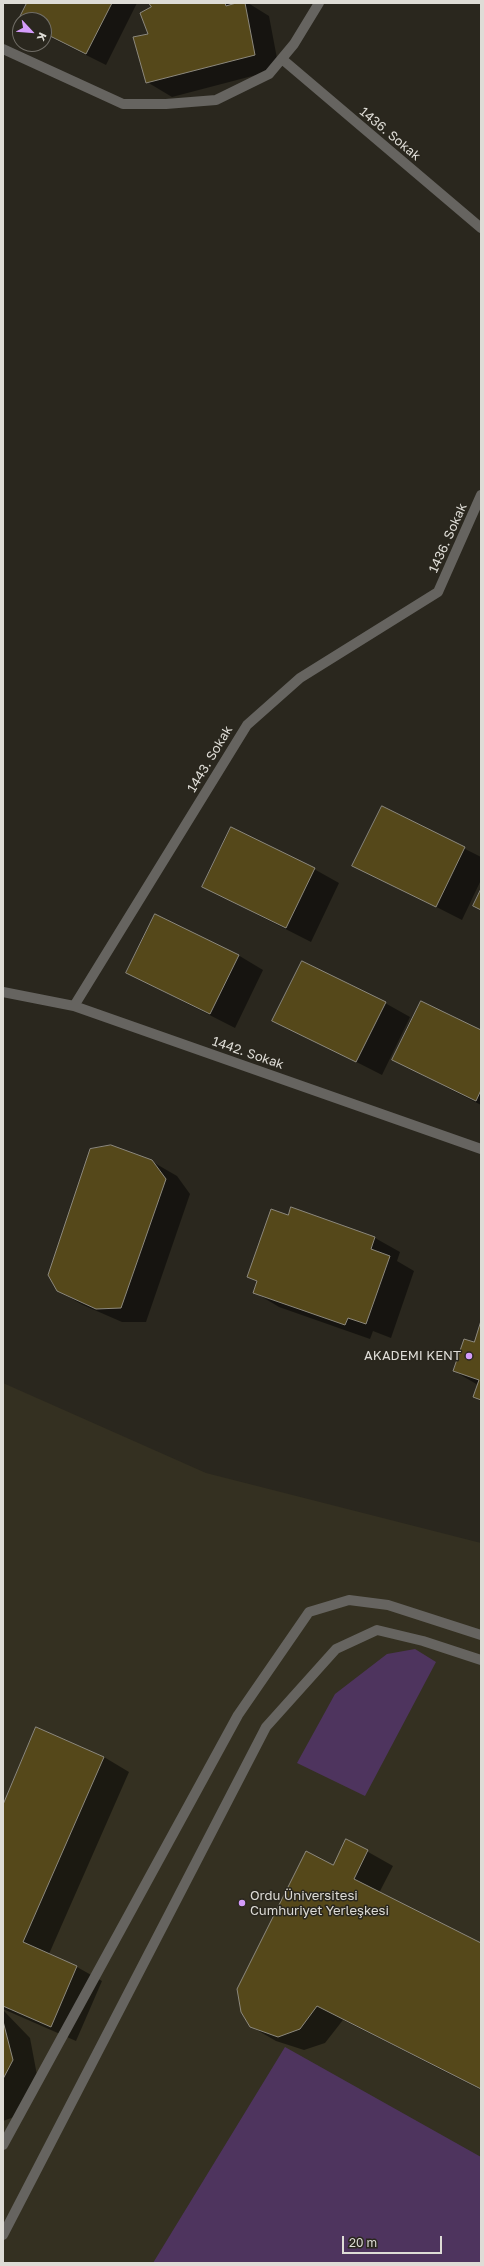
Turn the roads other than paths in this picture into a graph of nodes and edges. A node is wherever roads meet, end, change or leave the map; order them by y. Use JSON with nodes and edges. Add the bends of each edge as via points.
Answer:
{"nodes":[{"id":1,"x":319,"y":3,"type":"edge"},
{"id":2,"x":3,"y":49,"type":"edge"},
{"id":3,"x":282,"y":59,"type":"junction"},
{"id":4,"x":481,"y":228,"type":"edge"},
{"id":5,"x":481,"y":495,"type":"edge"},
{"id":6,"x":438,"y":592,"type":"joint"},
{"id":7,"x":3,"y":992,"type":"edge"},
{"id":8,"x":74,"y":1006,"type":"junction"},
{"id":9,"x":481,"y":1149,"type":"edge"},
{"id":10,"x":481,"y":1635,"type":"edge"},
{"id":11,"x":481,"y":1660,"type":"edge"},
{"id":12,"x":3,"y":2145,"type":"edge"},
{"id":13,"x":3,"y":2235,"type":"edge"}],
"edges":[{"from":1,"to":3,"type":"street"},
{"from":2,"to":3,"type":"street","via":[[123,104],[216,100],[269,74]]},
{"from":3,"to":4,"type":"street","name":"1436. Sokak"},
{"from":5,"to":6,"type":"street","name":"1436. Sokak"},
{"from":6,"to":8,"type":"street","name":"1443. Sokak","via":[[300,678],[246,725]]},
{"from":7,"to":8,"type":"street","name":"1442. Sokak"},
{"from":8,"to":9,"type":"street","name":"1442. Sokak"},
{"from":10,"to":12,"type":"street","via":[[388,1605],[349,1600],[309,1612],[238,1715]]},
{"from":11,"to":13,"type":"street","via":[[423,1640],[377,1630],[336,1649],[266,1727]]}]}
